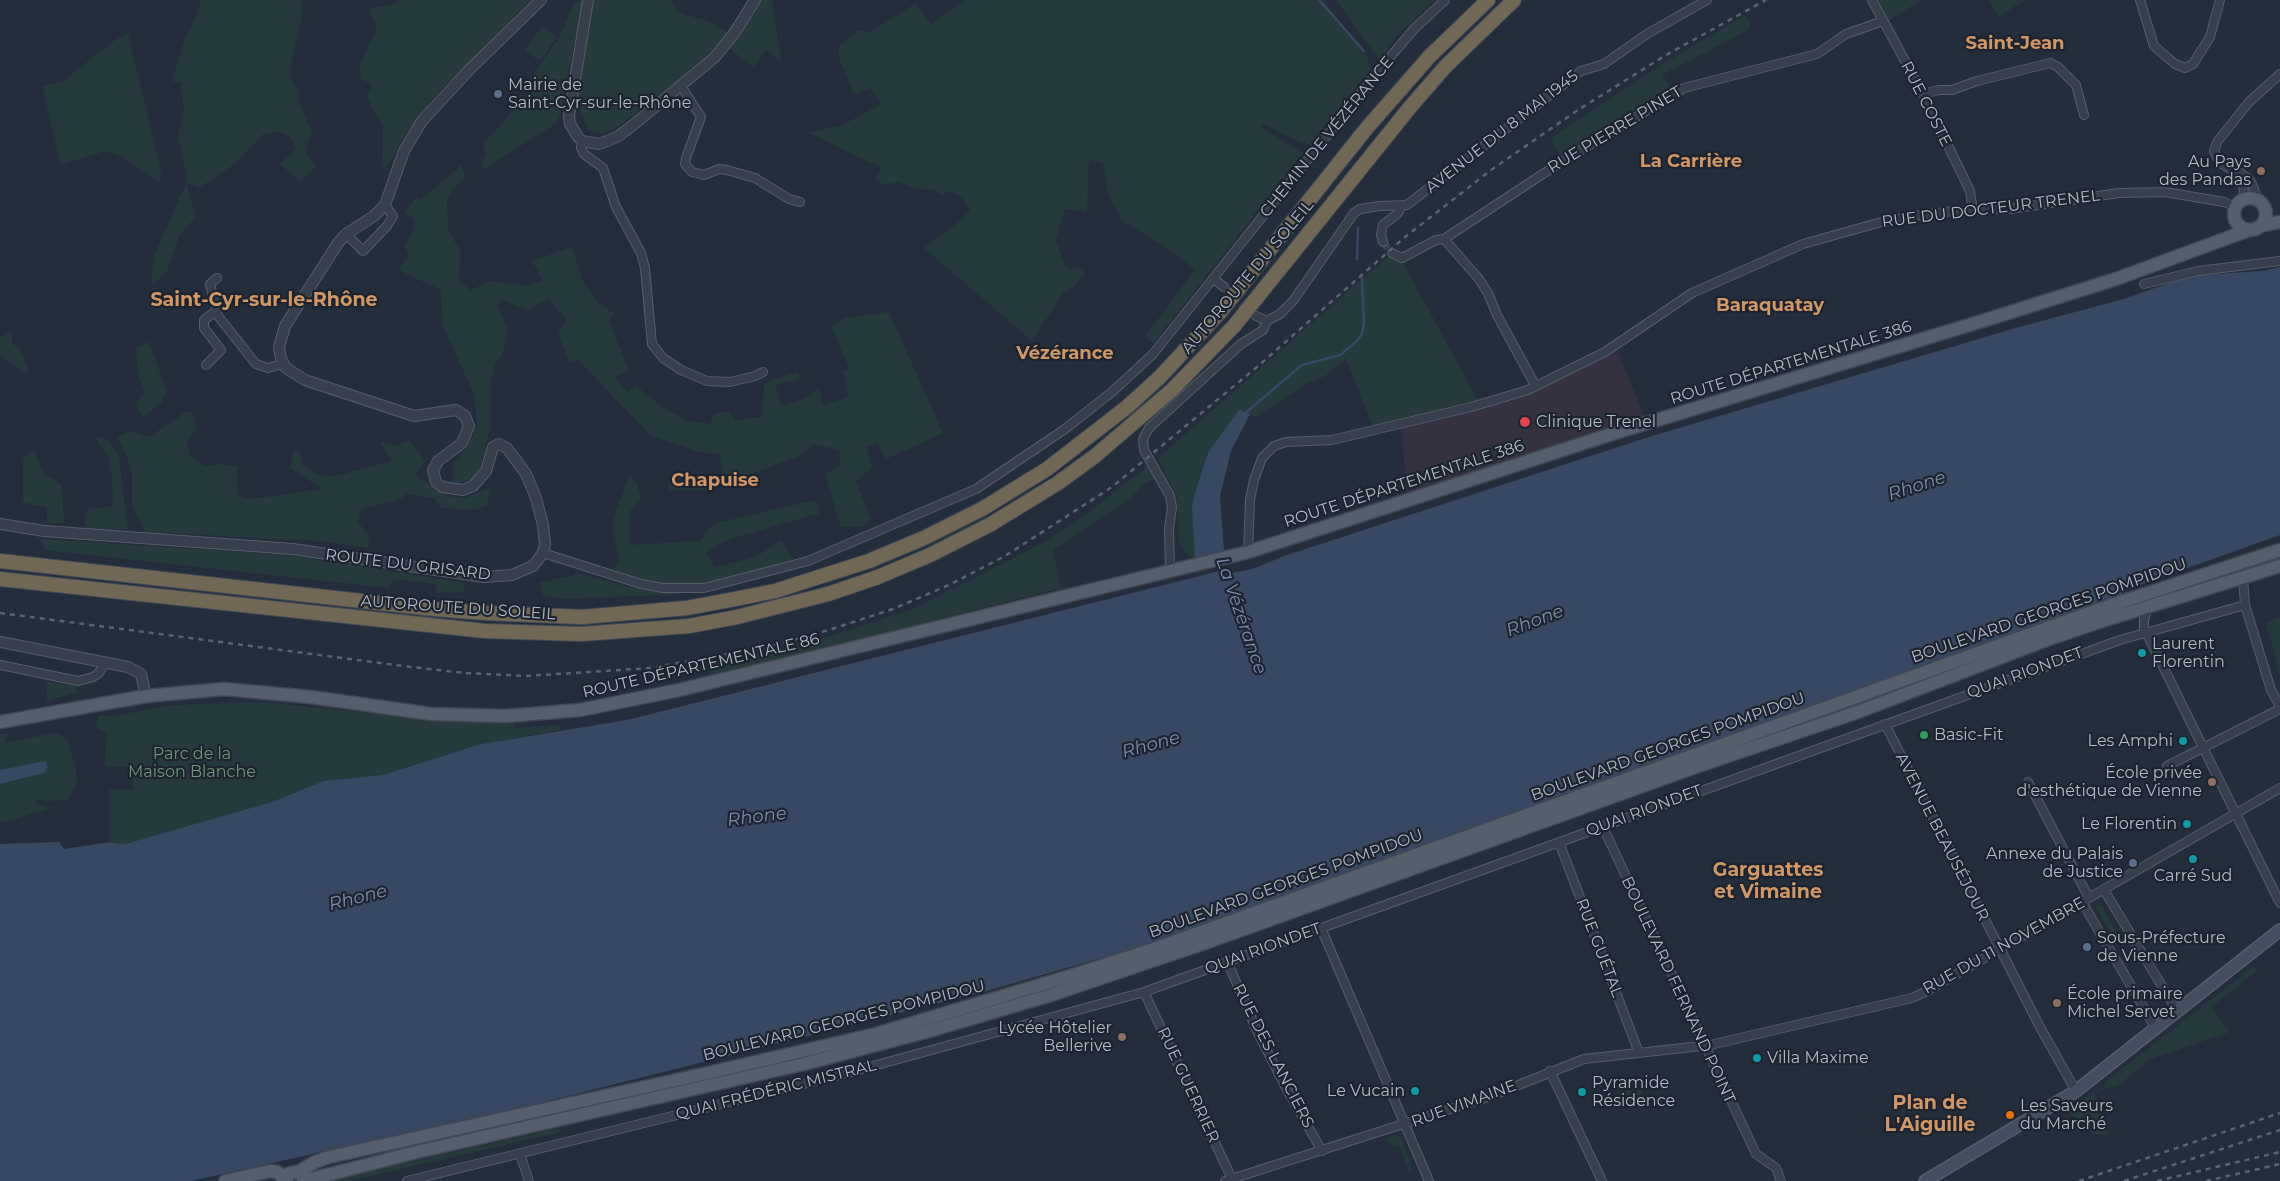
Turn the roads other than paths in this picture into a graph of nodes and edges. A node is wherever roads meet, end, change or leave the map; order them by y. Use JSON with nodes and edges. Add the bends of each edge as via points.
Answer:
{"nodes":[{"id":1,"x":540,"y":0,"type":"edge"},
{"id":2,"x":588,"y":0,"type":"edge"},
{"id":3,"x":755,"y":0,"type":"edge"},
{"id":4,"x":1445,"y":0,"type":"edge"},
{"id":5,"x":1488,"y":0,"type":"edge"},
{"id":6,"x":1514,"y":0,"type":"edge"},
{"id":7,"x":1707,"y":0,"type":"edge"},
{"id":8,"x":1872,"y":0,"type":"edge"},
{"id":9,"x":2140,"y":0,"type":"edge"},
{"id":10,"x":2220,"y":0,"type":"edge"},
{"id":11,"x":1883,"y":21,"type":"junction"},
{"id":12,"x":2280,"y":74,"type":"edge"},
{"id":13,"x":681,"y":86,"type":"junction"},
{"id":14,"x":1923,"y":94,"type":"junction"},
{"id":15,"x":2084,"y":115,"type":"dead end"},
{"id":16,"x":582,"y":141,"type":"junction"},
{"id":17,"x":2242,"y":173,"type":"junction"},
{"id":18,"x":800,"y":202,"type":"dead end"},
{"id":19,"x":385,"y":205,"type":"junction"},
{"id":20,"x":1402,"y":206,"type":"junction"},
{"id":21,"x":2248,"y":207,"type":"junction"},
{"id":22,"x":1973,"y":211,"type":"junction"},
{"id":23,"x":2280,"y":214,"type":"edge"},
{"id":24,"x":2280,"y":222,"type":"edge"},
{"id":25,"x":2262,"y":225,"type":"junction"},
{"id":26,"x":2248,"y":230,"type":"junction"},
{"id":27,"x":346,"y":234,"type":"junction"},
{"id":28,"x":1444,"y":239,"type":"junction"},
{"id":29,"x":1383,"y":242,"type":"dead end"},
{"id":30,"x":2215,"y":243,"type":"junction"},
{"id":31,"x":1392,"y":253,"type":"dead end"},
{"id":32,"x":2280,"y":262,"type":"edge"},
{"id":33,"x":217,"y":278,"type":"dead end"},
{"id":34,"x":1214,"y":279,"type":"junction"},
{"id":35,"x":2144,"y":284,"type":"dead end"},
{"id":36,"x":1224,"y":287,"type":"tunnel mouth"},
{"id":37,"x":216,"y":311,"type":"junction"},
{"id":38,"x":1256,"y":316,"type":"tunnel mouth"},
{"id":39,"x":1267,"y":321,"type":"junction"},
{"id":40,"x":283,"y":364,"type":"junction"},
{"id":41,"x":206,"y":365,"type":"dead end"},
{"id":42,"x":763,"y":372,"type":"dead end"},
{"id":43,"x":1535,"y":385,"type":"junction"},
{"id":44,"x":0,"y":524,"type":"edge"},
{"id":45,"x":2280,"y":550,"type":"edge"},
{"id":46,"x":1248,"y":552,"type":"junction"},
{"id":47,"x":543,"y":553,"type":"junction"},
{"id":48,"x":0,"y":562,"type":"edge"},
{"id":49,"x":1193,"y":566,"type":"joint"},
{"id":50,"x":2280,"y":566,"type":"edge"},
{"id":51,"x":1170,"y":571,"type":"junction"},
{"id":52,"x":2243,"y":578,"type":"junction"},
{"id":53,"x":0,"y":579,"type":"edge"},
{"id":54,"x":2164,"y":588,"type":"junction"},
{"id":55,"x":2245,"y":605,"type":"junction"},
{"id":56,"x":2148,"y":607,"type":"junction"},
{"id":57,"x":2146,"y":633,"type":"junction"},
{"id":58,"x":0,"y":642,"type":"edge"},
{"id":59,"x":105,"y":662,"type":"junction"},
{"id":60,"x":0,"y":665,"type":"edge"},
{"id":61,"x":146,"y":696,"type":"junction"},
{"id":62,"x":2280,"y":707,"type":"edge"},
{"id":63,"x":0,"y":722,"type":"edge"},
{"id":64,"x":1885,"y":724,"type":"junction"},
{"id":65,"x":2203,"y":748,"type":"junction"},
{"id":66,"x":2167,"y":766,"type":"dead end"},
{"id":67,"x":2028,"y":782,"type":"dead end"},
{"id":68,"x":2280,"y":788,"type":"edge"},
{"id":69,"x":2237,"y":814,"type":"junction"},
{"id":70,"x":1602,"y":825,"type":"junction"},
{"id":71,"x":1559,"y":842,"type":"junction"},
{"id":72,"x":2104,"y":890,"type":"junction"},
{"id":73,"x":2085,"y":900,"type":"junction"},
{"id":74,"x":2280,"y":903,"type":"edge"},
{"id":75,"x":1321,"y":928,"type":"junction"},
{"id":76,"x":2280,"y":930,"type":"edge"},
{"id":77,"x":2000,"y":949,"type":"junction"},
{"id":78,"x":1227,"y":961,"type":"junction"},
{"id":79,"x":1144,"y":992,"type":"junction"},
{"id":80,"x":2177,"y":1011,"type":"junction"},
{"id":81,"x":2155,"y":1027,"type":"junction"},
{"id":82,"x":1706,"y":1046,"type":"junction"},
{"id":83,"x":1639,"y":1053,"type":"junction"},
{"id":84,"x":1550,"y":1071,"type":"junction"},
{"id":85,"x":2076,"y":1090,"type":"junction"},
{"id":86,"x":1405,"y":1125,"type":"junction"},
{"id":87,"x":1322,"y":1151,"type":"junction"},
{"id":88,"x":520,"y":1154,"type":"junction"},
{"id":89,"x":285,"y":1178,"type":"edge"},
{"id":90,"x":325,"y":1178,"type":"edge"},
{"id":91,"x":1229,"y":1180,"type":"edge"},
{"id":92,"x":225,"y":1181,"type":"edge"},
{"id":93,"x":303,"y":1181,"type":"edge"},
{"id":94,"x":407,"y":1181,"type":"edge"},
{"id":95,"x":529,"y":1181,"type":"edge"},
{"id":96,"x":1429,"y":1181,"type":"edge"},
{"id":97,"x":1602,"y":1181,"type":"edge"},
{"id":98,"x":1781,"y":1181,"type":"edge"},
{"id":99,"x":1925,"y":1181,"type":"edge"}],
"edges":[{"from":1,"to":19,"type":"street","via":[[470,68],[422,121],[404,151]]},
{"from":2,"to":16,"type":"street","via":[[569,116],[574,132]]},
{"from":3,"to":13,"type":"street","via":[[715,56]]},
{"from":4,"to":34,"type":"street","name":"CHEMIN DE VÉZÉRANCE","via":[[1414,29],[1380,69]]},
{"from":5,"to":48,"type":"highway","name":"AUTOROUTE DU SOLEIL","via":[[1429,58],[1372,122],[1221,312],[1127,407],[1047,469],[982,509],[869,561],[784,588],[735,599],[687,608],[582,616],[459,611]]},
{"from":6,"to":53,"type":"highway","name":"AUTOROUTE DU SOLEIL","via":[[1445,67],[1234,326],[1158,402],[1095,456],[1007,514],[930,555],[878,577],[828,594],[737,617],[689,626],[581,634],[485,631]]},
{"from":7,"to":20,"type":"street","name":"AVENUE DU 8 MAI 1945","via":[[1647,34],[1604,64],[1581,70],[1412,202]]},
{"from":8,"to":11,"type":"street","name":"RUE COSTE"},
{"from":9,"to":10,"type":"street","via":[[2154,46],[2175,64],[2185,68],[2194,64],[2210,37]]},
{"from":11,"to":14,"type":"street","name":"RUE COSTE"},
{"from":11,"to":28,"type":"street","name":"RUE PIERRE PINET","via":[[1846,34],[1818,54],[1684,88],[1555,166]]},
{"from":12,"to":17,"type":"street","via":[[2249,102],[2215,146],[2220,163]]},
{"from":13,"to":16,"type":"street","via":[[616,137],[599,144]]},
{"from":13,"to":18,"type":"street","via":[[701,117],[685,164],[692,172],[704,174],[719,168],[727,170],[755,178],[789,199]]},
{"from":14,"to":15,"type":"street","via":[[1952,90],[2050,63],[2076,85]]},
{"from":14,"to":22,"type":"street","name":"RUE COSTE","via":[[1970,191]]},
{"from":16,"to":42,"type":"street","via":[[582,152],[603,168],[616,207],[641,252],[652,344],[663,358],[707,381],[730,382]]},
{"from":17,"to":21,"type":"street"},
{"from":17,"to":21,"type":"street","via":[[2252,184]]},
{"from":19,"to":27,"type":"street"},
{"from":19,"to":27,"type":"street","via":[[393,216],[364,251]]},
{"from":20,"to":29,"type":"street","name":"AVENUE DU 8 MAI 1945","via":[[1398,214],[1384,225]]},
{"from":20,"to":39,"type":"street","via":[[1380,206],[1354,213],[1293,301],[1273,320]]},
{"from":21,"to":22,"type":"street","name":"RUE DU DOCTEUR TRENEL","via":[[2142,191]]},
{"from":21,"to":23,"type":"main road"},
{"from":21,"to":25,"type":"main road","via":[[2266,217]]},
{"from":21,"to":26,"type":"main road","via":[[2240,227]]},
{"from":21,"to":30,"type":"main road"},
{"from":22,"to":43,"type":"street","name":"RUE DU DOCTEUR TRENEL","via":[[1914,216],[1803,244],[1692,293],[1606,352]]},
{"from":24,"to":25,"type":"main road"},
{"from":25,"to":26,"type":"main road","name":"ROUTE DÉPARTEMENTALE 386"},
{"from":26,"to":30,"type":"main road","name":"ROUTE DÉPARTEMENTALE 386"},
{"from":27,"to":40,"type":"street","via":[[285,326],[279,346]]},
{"from":28,"to":31,"type":"street","name":"RUE PIERRE PINET","via":[[1402,258]]},
{"from":28,"to":43,"type":"street","via":[[1488,292]]},
{"from":30,"to":46,"type":"main road","name":"ROUTE DÉPARTEMENTALE 386","via":[[2116,279],[1620,431]]},
{"from":32,"to":35,"type":"street","via":[[2198,271]]},
{"from":33,"to":37,"type":"street","via":[[210,284]]},
{"from":34,"to":36,"type":"street"},
{"from":34,"to":47,"type":"street","name":"CHEMIN DE VÉZÉRANCE","via":[[1153,354],[1112,392],[1065,428],[976,490],[808,562],[704,588],[663,588],[602,573]]},
{"from":37,"to":40,"type":"street","via":[[256,364],[268,368]]},
{"from":37,"to":41,"type":"street","via":[[204,320],[204,328],[221,350]]},
{"from":38,"to":39,"type":"street"},
{"from":39,"to":51,"type":"street","via":[[1263,330],[1247,339],[1149,428],[1142,439],[1144,450],[1170,496]]},
{"from":40,"to":47,"type":"street","via":[[305,380],[404,413],[423,416],[456,410],[462,413],[468,420],[467,433],[456,450],[435,466],[433,476],[436,482],[453,490],[473,486],[486,471],[493,447],[499,444],[507,448],[526,474],[536,498],[544,526]]},
{"from":43,"to":46,"type":"street","name":"RUE DU DOCTEUR TRENEL","via":[[1470,407],[1332,440],[1286,442],[1274,446],[1262,458],[1254,480]]},
{"from":44,"to":47,"type":"street","name":"ROUTE DU GRISARD","via":[[44,531],[293,549],[484,577],[506,576],[525,570]]},
{"from":45,"to":54,"type":"main road","name":"BOULEVARD GEORGES POMPIDOU"},
{"from":46,"to":49,"type":"main road","name":"ROUTE DÉPARTEMENTALE 386"},
{"from":49,"to":51,"type":"main road","name":"ROUTE DÉPARTEMENTALE 86"},
{"from":50,"to":52,"type":"main road","name":"BOULEVARD GEORGES POMPIDOU"},
{"from":51,"to":61,"type":"main road","name":"ROUTE DÉPARTEMENTALE 86","via":[[679,690],[580,710],[506,716],[431,714],[224,689]]},
{"from":52,"to":55,"type":"street"},
{"from":52,"to":56,"type":"main road","name":"BOULEVARD GEORGES POMPIDOU"},
{"from":54,"to":56,"type":"street"},
{"from":54,"to":89,"type":"main road","name":"BOULEVARD GEORGES POMPIDOU","via":[[1154,949],[1034,988],[858,1038],[329,1157]]},
{"from":55,"to":57,"type":"street","name":"QUAI RIONDET"},
{"from":55,"to":62,"type":"street","via":[[2271,690]]},
{"from":56,"to":57,"type":"street","via":[[2143,625]]},
{"from":56,"to":90,"type":"main road","name":"BOULEVARD GEORGES POMPIDOU","via":[[2049,639],[1858,712],[1051,995],[808,1063]]},
{"from":57,"to":64,"type":"street","name":"QUAI RIONDET"},
{"from":57,"to":65,"type":"street"},
{"from":58,"to":59,"type":"street"},
{"from":59,"to":60,"type":"street","via":[[99,673],[78,681]]},
{"from":59,"to":61,"type":"street","via":[[138,672],[143,678]]},
{"from":61,"to":63,"type":"main road","name":"ROUTE DÉPARTEMENTALE 86"},
{"from":62,"to":65,"type":"street"},
{"from":64,"to":70,"type":"street","name":"QUAI RIONDET"},
{"from":64,"to":77,"type":"street","name":"AVENUE BEAUSÉJOUR"},
{"from":65,"to":66,"type":"street"},
{"from":65,"to":69,"type":"street"},
{"from":67,"to":73,"type":"street"},
{"from":68,"to":69,"type":"street","name":"RUE DU 11 NOVEMBRE"},
{"from":69,"to":72,"type":"street","name":"RUE DU 11 NOVEMBRE"},
{"from":69,"to":74,"type":"street"},
{"from":70,"to":71,"type":"street","name":"QUAI RIONDET"},
{"from":70,"to":82,"type":"street","name":"BOULEVARD FERNAND POINT"},
{"from":71,"to":75,"type":"street","name":"QUAI RIONDET"},
{"from":71,"to":83,"type":"street","name":"RUE GUÉTAL"},
{"from":72,"to":73,"type":"street","name":"RUE DU 11 NOVEMBRE"},
{"from":72,"to":80,"type":"street"},
{"from":73,"to":77,"type":"street","name":"RUE DU 11 NOVEMBRE"},
{"from":73,"to":81,"type":"street"},
{"from":75,"to":78,"type":"street","name":"QUAI RIONDET"},
{"from":75,"to":86,"type":"street"},
{"from":76,"to":80,"type":"main road"},
{"from":77,"to":82,"type":"street","name":"RUE DU 11 NOVEMBRE","via":[[1927,991],[1903,1001]]},
{"from":77,"to":85,"type":"street","name":"AVENUE BEAUSÉJOUR"},
{"from":78,"to":79,"type":"street","name":"QUAI RIONDET"},
{"from":78,"to":87,"type":"street","name":"RUE DES LANCIERS","via":[[1258,1033]]},
{"from":79,"to":88,"type":"street","name":"QUAI FRÉDÉRIC MISTRAL","via":[[840,1075]]},
{"from":79,"to":91,"type":"street","name":"RUE GUERRIER"},
{"from":80,"to":81,"type":"main road"},
{"from":81,"to":85,"type":"main road"},
{"from":82,"to":83,"type":"street","name":"RUE VIMAINE"},
{"from":82,"to":98,"type":"street","name":"BOULEVARD FERNAND POINT","via":[[1756,1154],[1776,1168]]},
{"from":83,"to":84,"type":"street","name":"RUE VIMAINE","via":[[1584,1059]]},
{"from":84,"to":86,"type":"street","name":"RUE VIMAINE","via":[[1491,1096]]},
{"from":84,"to":97,"type":"street"},
{"from":85,"to":99,"type":"main road"},
{"from":86,"to":87,"type":"street","name":"RUE VIMAINE"},
{"from":86,"to":96,"type":"street"},
{"from":87,"to":91,"type":"street","name":"RUE VIMAINE"},
{"from":88,"to":94,"type":"street","name":"QUAI FRÉDÉRIC MISTRAL"},
{"from":88,"to":95,"type":"street"},
{"from":89,"to":92,"type":"main road","name":"BOULEVARD GEORGES POMPIDOU","via":[[270,1170]]},
{"from":90,"to":93,"type":"main road","name":"BOULEVARD GEORGES POMPIDOU"}]}
